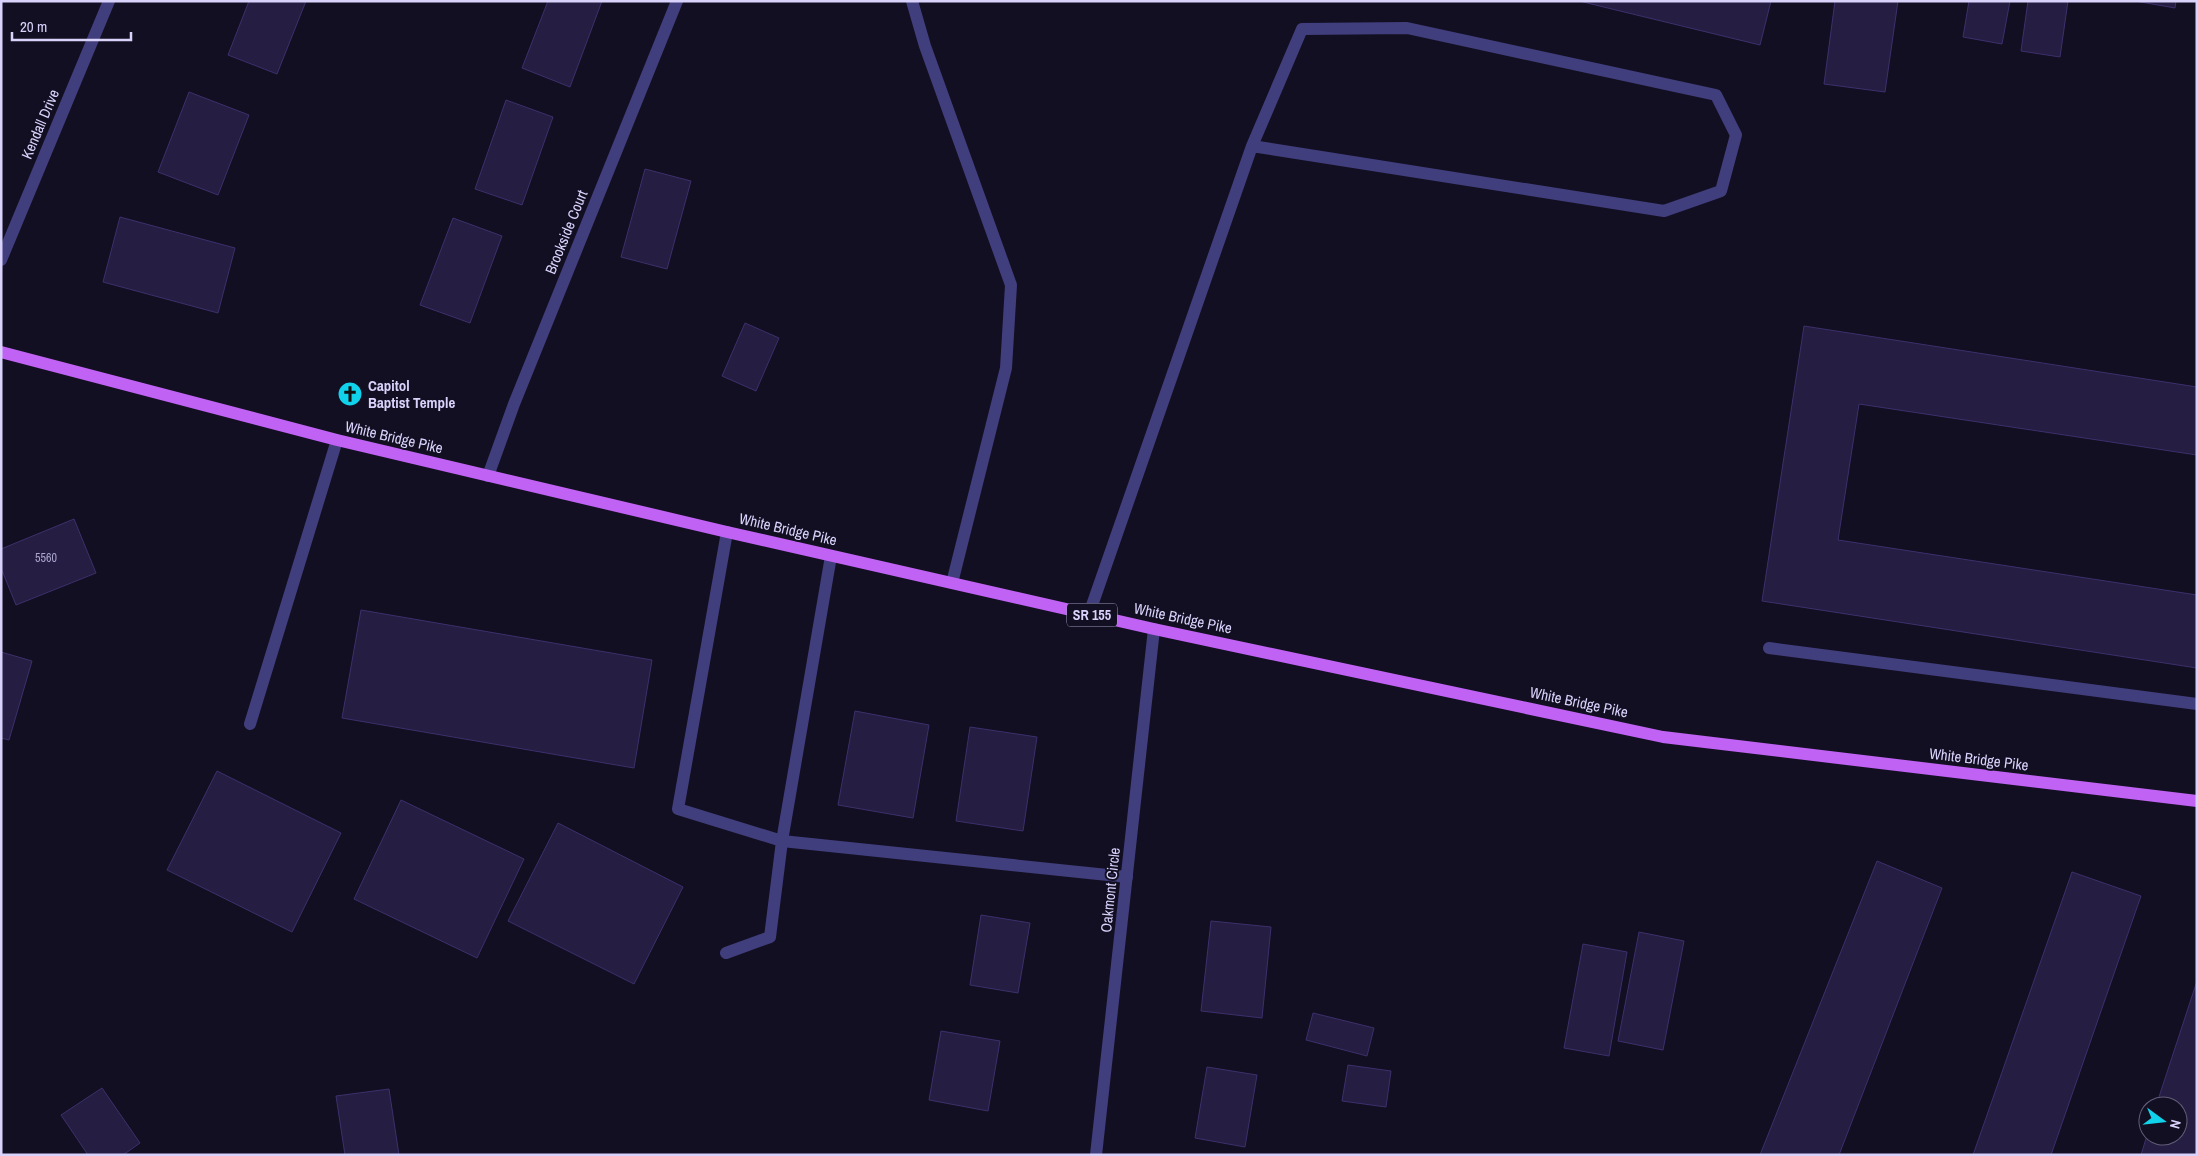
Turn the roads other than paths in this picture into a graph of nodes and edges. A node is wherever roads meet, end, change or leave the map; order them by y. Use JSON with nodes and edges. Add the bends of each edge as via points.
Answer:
{"nodes":[{"id":1,"x":109,"y":1,"type":"edge"},
{"id":2,"x":677,"y":1,"type":"edge"},
{"id":3,"x":912,"y":1,"type":"edge"},
{"id":4,"x":1252,"y":146,"type":"junction"},
{"id":5,"x":1,"y":260,"type":"edge"},
{"id":6,"x":1,"y":352,"type":"edge"},
{"id":7,"x":337,"y":440,"type":"junction"},
{"id":8,"x":488,"y":476,"type":"junction"},
{"id":9,"x":727,"y":532,"type":"junction"},
{"id":10,"x":831,"y":556,"type":"junction"},
{"id":11,"x":952,"y":583,"type":"junction"},
{"id":12,"x":1089,"y":614,"type":"junction"},
{"id":13,"x":1154,"y":629,"type":"junction"},
{"id":14,"x":1769,"y":648,"type":"dead end"},
{"id":15,"x":2197,"y":704,"type":"edge"},
{"id":16,"x":250,"y":724,"type":"dead end"},
{"id":17,"x":2197,"y":801,"type":"edge"},
{"id":18,"x":782,"y":842,"type":"junction"},
{"id":19,"x":1128,"y":877,"type":"junction"},
{"id":20,"x":726,"y":953,"type":"dead end"},
{"id":21,"x":1096,"y":1155,"type":"edge"}],
"edges":[{"from":1,"to":5,"type":"street","name":"Kendall Drive"},
{"from":2,"to":8,"type":"street","name":"Brookside Court"},
{"from":3,"to":11,"type":"street","via":[[925,46],[1011,285],[1006,368]]},
{"from":4,"to":4,"type":"street","via":[[1302,30],[1407,28],[1716,96],[1736,135],[1721,191],[1664,211]]},
{"from":4,"to":12,"type":"street"},
{"from":6,"to":7,"type":"main road","name":"White Bridge Pike","number":"SR 155"},
{"from":7,"to":8,"type":"main road","name":"White Bridge Pike","number":"SR 155"},
{"from":7,"to":16,"type":"street"},
{"from":8,"to":9,"type":"main road","name":"White Bridge Pike","number":"SR 155"},
{"from":9,"to":10,"type":"main road","name":"White Bridge Pike","number":"SR 155"},
{"from":9,"to":18,"type":"street","via":[[678,808]]},
{"from":10,"to":11,"type":"main road","name":"White Bridge Pike","number":"SR 155"},
{"from":10,"to":18,"type":"street"},
{"from":11,"to":12,"type":"main road","name":"White Bridge Pike","number":"SR 155"},
{"from":12,"to":13,"type":"main road","name":"White Bridge Pike","number":"SR 155"},
{"from":13,"to":17,"type":"main road","name":"White Bridge Pike","number":"SR 155","via":[[1663,737]]},
{"from":13,"to":19,"type":"street","name":"Oakmont Circle"},
{"from":14,"to":15,"type":"street"},
{"from":18,"to":19,"type":"street"},
{"from":18,"to":20,"type":"street","via":[[770,937]]},
{"from":19,"to":21,"type":"street","name":"Oakmont Circle"}]}
